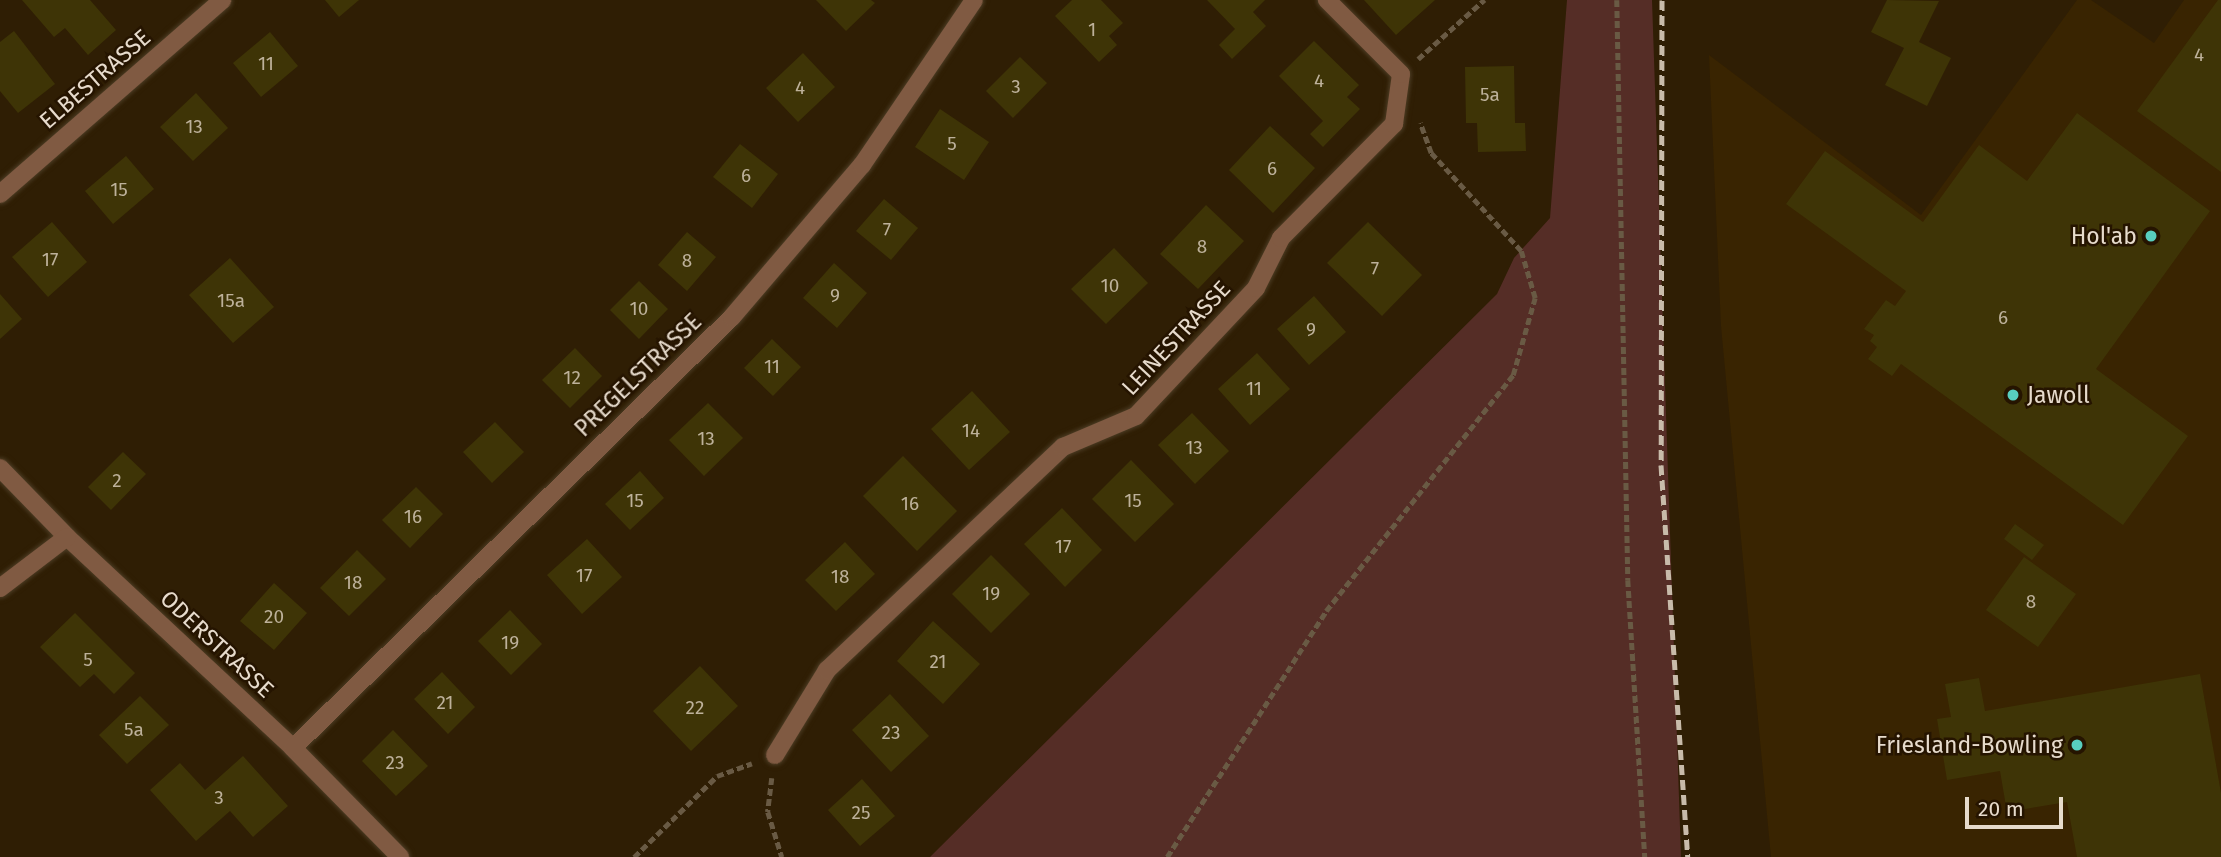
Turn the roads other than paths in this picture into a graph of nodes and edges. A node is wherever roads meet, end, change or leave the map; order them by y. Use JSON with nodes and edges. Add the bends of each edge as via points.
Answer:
{"nodes":[{"id":1,"x":222,"y":0,"type":"edge"},
{"id":2,"x":974,"y":0,"type":"edge"},
{"id":3,"x":1327,"y":0,"type":"edge"},
{"id":4,"x":0,"y":194,"type":"edge"},
{"id":5,"x":0,"y":468,"type":"edge"},
{"id":6,"x":67,"y":537,"type":"junction"},
{"id":7,"x":0,"y":588,"type":"edge"},
{"id":8,"x":293,"y":748,"type":"junction"},
{"id":9,"x":775,"y":755,"type":"road end"},
{"id":10,"x":400,"y":857,"type":"edge"}],
"edges":[{"from":1,"to":4,"type":"street","name":"ELBESTRASSE"},
{"from":2,"to":8,"type":"street","name":"PREGELSTRASSE","via":[[862,165],[732,317]]},
{"from":3,"to":9,"type":"street","name":"LEINESTRASSE","via":[[1401,74],[1394,124],[1281,238],[1256,288],[1136,416],[1063,447],[827,670]]},
{"from":5,"to":6,"type":"street","name":"ODERSTRASSE"},
{"from":6,"to":7,"type":"street"},
{"from":6,"to":8,"type":"street","name":"ODERSTRASSE"},
{"from":8,"to":10,"type":"street","name":"ODERSTRASSE"}]}
